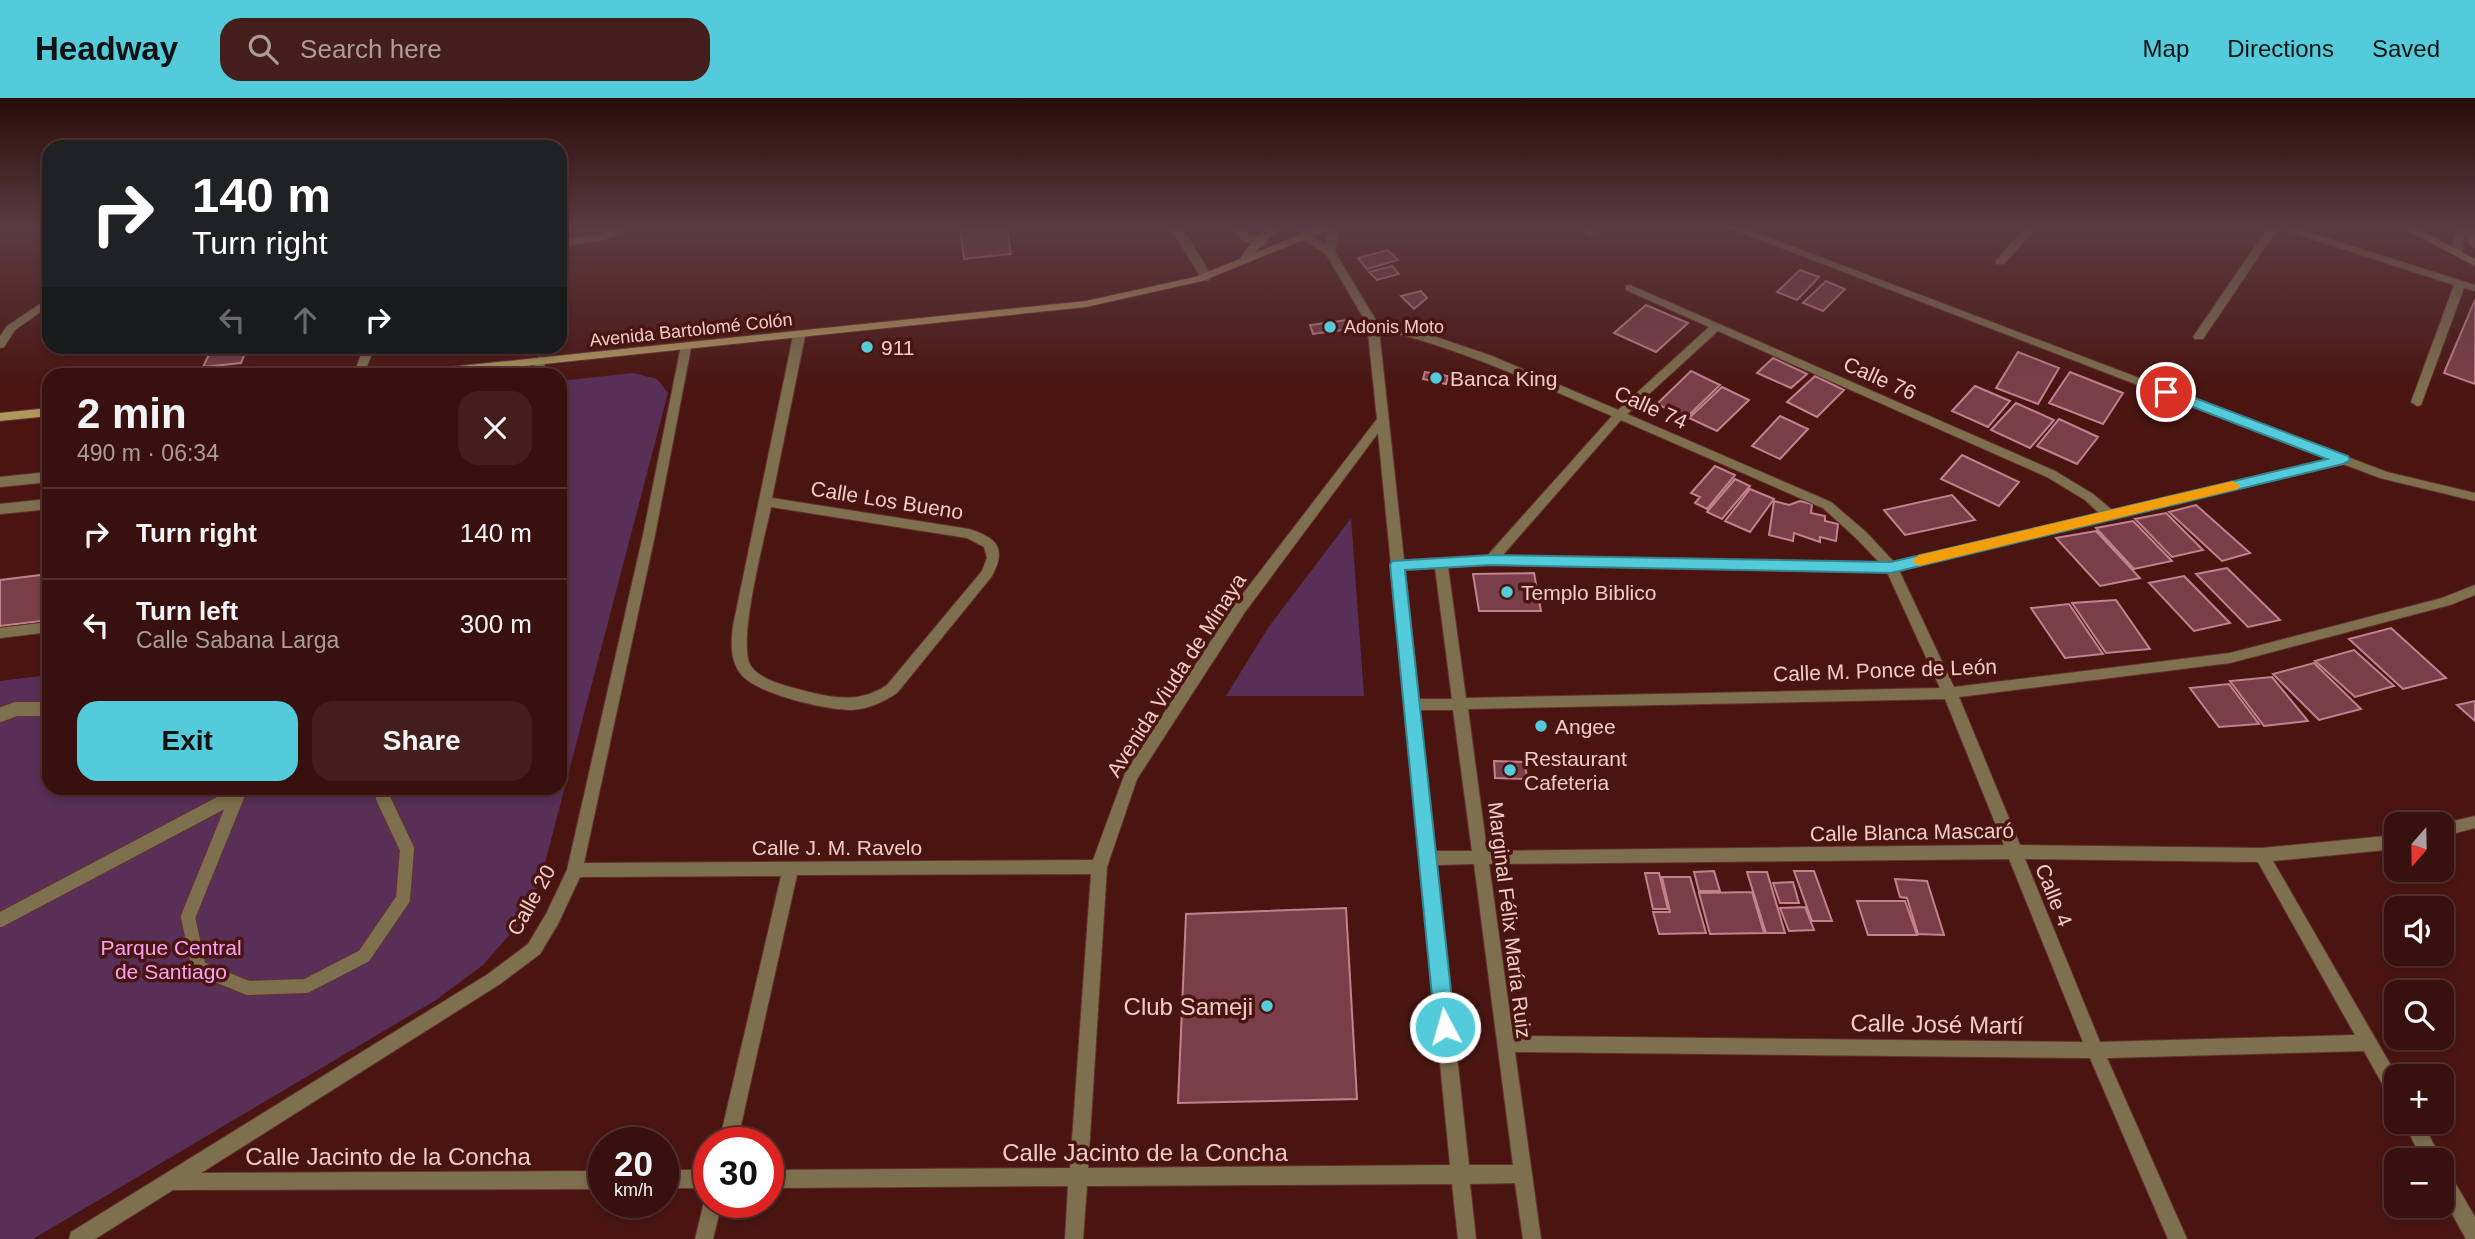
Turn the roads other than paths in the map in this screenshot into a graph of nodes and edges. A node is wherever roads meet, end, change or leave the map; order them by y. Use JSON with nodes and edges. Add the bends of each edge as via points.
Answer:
{"nodes":[{"id":1,"x":1190,"y":280,"type":"edge"},
{"id":2,"x":1347,"y":280,"type":"edge"},
{"id":3,"x":1872,"y":280,"type":"edge"},
{"id":4,"x":2237,"y":280,"type":"edge"},
{"id":5,"x":2448,"y":280,"type":"edge"},
{"id":6,"x":2460,"y":284,"type":"junction"},
{"id":7,"x":1630,"y":288,"type":"dead end"},
{"id":8,"x":2475,"y":288,"type":"edge"},
{"id":9,"x":42,"y":306,"type":"edge"},
{"id":10,"x":1373,"y":324,"type":"junction"},
{"id":11,"x":1716,"y":327,"type":"junction"},
{"id":12,"x":799,"y":336,"type":"junction"},
{"id":13,"x":2199,"y":337,"type":"dead end"},
{"id":14,"x":0,"y":345,"type":"edge"},
{"id":15,"x":685,"y":348,"type":"junction"},
{"id":16,"x":539,"y":368,"type":"edge"},
{"id":17,"x":2417,"y":402,"type":"dead end"},
{"id":18,"x":42,"y":413,"type":"edge"},
{"id":19,"x":1620,"y":414,"type":"junction"},
{"id":20,"x":0,"y":417,"type":"edge"},
{"id":21,"x":1382,"y":420,"type":"junction"},
{"id":22,"x":2343,"y":460,"type":"junction"},
{"id":23,"x":42,"y":478,"type":"edge"},
{"id":24,"x":0,"y":482,"type":"edge"},
{"id":25,"x":2475,"y":497,"type":"edge"},
{"id":26,"x":766,"y":502,"type":"junction"},
{"id":27,"x":42,"y":505,"type":"edge"},
{"id":28,"x":2,"y":511,"type":"edge"},
{"id":29,"x":2109,"y":515,"type":"junction"},
{"id":30,"x":1491,"y":560,"type":"junction"},
{"id":31,"x":1397,"y":565,"type":"junction"},
{"id":32,"x":1441,"y":565,"type":"junction"},
{"id":33,"x":1891,"y":567,"type":"junction"},
{"id":34,"x":2475,"y":590,"type":"edge"},
{"id":35,"x":42,"y":628,"type":"edge"},
{"id":36,"x":0,"y":633,"type":"edge"},
{"id":37,"x":1950,"y":693,"type":"junction"},
{"id":38,"x":1461,"y":702,"type":"junction"},
{"id":39,"x":1412,"y":705,"type":"junction"},
{"id":40,"x":42,"y":709,"type":"edge"},
{"id":41,"x":0,"y":715,"type":"edge"},
{"id":42,"x":234,"y":795,"type":"edge"},
{"id":43,"x":239,"y":795,"type":"edge"},
{"id":44,"x":384,"y":795,"type":"edge"},
{"id":45,"x":2475,"y":822,"type":"edge"},
{"id":46,"x":2454,"y":828,"type":"edge"},
{"id":47,"x":2384,"y":843,"type":"edge"},
{"id":48,"x":2014,"y":852,"type":"junction"},
{"id":49,"x":2262,"y":855,"type":"junction"},
{"id":50,"x":1428,"y":858,"type":"junction"},
{"id":51,"x":1480,"y":858,"type":"junction"},
{"id":52,"x":1099,"y":867,"type":"junction"},
{"id":53,"x":791,"y":868,"type":"junction"},
{"id":54,"x":575,"y":870,"type":"junction"},
{"id":55,"x":0,"y":920,"type":"edge"},
{"id":56,"x":2368,"y":1043,"type":"junction"},
{"id":57,"x":1504,"y":1044,"type":"junction"},
{"id":58,"x":2095,"y":1050,"type":"junction"},
{"id":59,"x":2384,"y":1072,"type":"edge"},
{"id":60,"x":731,"y":1127,"type":"edge"},
{"id":61,"x":1522,"y":1174,"type":"junction"},
{"id":62,"x":1460,"y":1175,"type":"junction"},
{"id":63,"x":1078,"y":1177,"type":"junction"},
{"id":64,"x":784,"y":1179,"type":"edge"},
{"id":65,"x":588,"y":1180,"type":"edge"},
{"id":66,"x":173,"y":1182,"type":"junction"},
{"id":67,"x":2454,"y":1198,"type":"edge"},
{"id":68,"x":709,"y":1218,"type":"edge"},
{"id":69,"x":87,"y":1236,"type":"edge"},
{"id":70,"x":2475,"y":1236,"type":"edge"},
{"id":71,"x":704,"y":1239,"type":"edge"},
{"id":72,"x":1074,"y":1239,"type":"edge"},
{"id":73,"x":1466,"y":1239,"type":"edge"},
{"id":74,"x":1532,"y":1239,"type":"edge"},
{"id":75,"x":2178,"y":1239,"type":"edge"}],
"edges":[{"from":1,"to":12,"type":"main road","name":"Avenida Bartolomé Colón","via":[[1086,304]]},
{"from":2,"to":10,"type":"street"},
{"from":3,"to":22,"type":"street"},
{"from":4,"to":13,"type":"street"},
{"from":5,"to":6,"type":"street"},
{"from":6,"to":8,"type":"street"},
{"from":6,"to":17,"type":"street"},
{"from":7,"to":11,"type":"street","name":"Calle 76"},
{"from":9,"to":14,"type":"street","via":[[11,328]]},
{"from":10,"to":19,"type":"street","name":"Calle 74","via":[[1488,358]]},
{"from":10,"to":21,"type":"street"},
{"from":11,"to":19,"type":"street"},
{"from":11,"to":29,"type":"street","name":"Calle 76","via":[[2051,474]]},
{"from":12,"to":15,"type":"main road","name":"Avenida Bartolomé Colón"},
{"from":12,"to":26,"type":"street","name":"Calle Los Bueno"},
{"from":15,"to":16,"type":"main road","name":"Avenida Bartolomé Colón"},
{"from":15,"to":54,"type":"street","name":"Calle 20"},
{"from":18,"to":20,"type":"main road"},
{"from":19,"to":30,"type":"street"},
{"from":19,"to":33,"type":"street","name":"Calle 74","via":[[1827,505]]},
{"from":21,"to":31,"type":"street"},
{"from":21,"to":52,"type":"street","name":"Avenida Viuda de Minaya","via":[[1240,608],[1130,777]]},
{"from":22,"to":25,"type":"street","via":[[2418,485]]},
{"from":22,"to":29,"type":"street"},
{"from":23,"to":24,"type":"lane"},
{"from":26,"to":26,"type":"street","name":"Calle Los Bueno","via":[[969,534],[986,540],[993,548],[994,560],[892,689],[866,703],[836,704],[766,684],[750,675],[741,662],[740,626]]},
{"from":27,"to":28,"type":"lane"},
{"from":29,"to":33,"type":"street"},
{"from":30,"to":32,"type":"street"},
{"from":30,"to":33,"type":"street"},
{"from":31,"to":32,"type":"street"},
{"from":31,"to":39,"type":"street"},
{"from":32,"to":38,"type":"street","name":"Marginal Félix María Ruiz"},
{"from":33,"to":37,"type":"street","name":"Calle 4"},
{"from":34,"to":37,"type":"street","name":"Calle M. Ponce de León","via":[[2445,602],[2230,658]]},
{"from":35,"to":36,"type":"lane"},
{"from":37,"to":38,"type":"street","name":"Calle M. Ponce de León"},
{"from":37,"to":48,"type":"street","name":"Calle 4"},
{"from":38,"to":39,"type":"street","name":"Calle M. Ponce de León"},
{"from":38,"to":51,"type":"street","name":"Marginal Félix María Ruiz"},
{"from":39,"to":50,"type":"street"},
{"from":40,"to":41,"type":"lane","via":[[16,709]]},
{"from":42,"to":55,"type":"lane"},
{"from":43,"to":44,"type":"lane","via":[[188,917],[199,968],[248,988],[306,986],[364,956],[403,900],[407,849]]},
{"from":45,"to":46,"type":"street"},
{"from":47,"to":49,"type":"street","name":"Calle Blanca Mascaró"},
{"from":48,"to":49,"type":"street","name":"Calle Blanca Mascaró"},
{"from":48,"to":51,"type":"street","name":"Calle Blanca Mascaró"},
{"from":48,"to":58,"type":"street","name":"Calle 4"},
{"from":49,"to":56,"type":"street"},
{"from":50,"to":51,"type":"street","name":"Calle Blanca Mascaró"},
{"from":50,"to":62,"type":"street"},
{"from":51,"to":57,"type":"street","name":"Marginal Félix María Ruiz"},
{"from":52,"to":53,"type":"street","name":"Calle J. M. Ravelo"},
{"from":52,"to":63,"type":"street","name":"Avenida Viuda de Minaya"},
{"from":53,"to":54,"type":"street","name":"Calle J. M. Ravelo"},
{"from":53,"to":60,"type":"street"},
{"from":54,"to":66,"type":"street","name":"Calle 20","via":[[534,949],[494,979]]},
{"from":56,"to":58,"type":"street","name":"Calle José Martí"},
{"from":56,"to":59,"type":"street"},
{"from":57,"to":58,"type":"street","name":"Calle José Martí"},
{"from":57,"to":61,"type":"street","name":"Marginal Félix María Ruiz"},
{"from":58,"to":75,"type":"street","name":"Calle 4"},
{"from":61,"to":62,"type":"street","name":"Calle Jacinto de la Concha"},
{"from":61,"to":74,"type":"street","name":"Marginal Félix María Ruiz"},
{"from":62,"to":63,"type":"street","name":"Calle Jacinto de la Concha"},
{"from":62,"to":73,"type":"street"},
{"from":63,"to":64,"type":"street","name":"Calle Jacinto de la Concha"},
{"from":63,"to":72,"type":"street","name":"Avenida Viuda de Minaya"},
{"from":65,"to":66,"type":"street","name":"Calle Jacinto de la Concha"},
{"from":66,"to":69,"type":"street","name":"Calle 20"},
{"from":67,"to":70,"type":"street"},
{"from":68,"to":71,"type":"street"}]}
